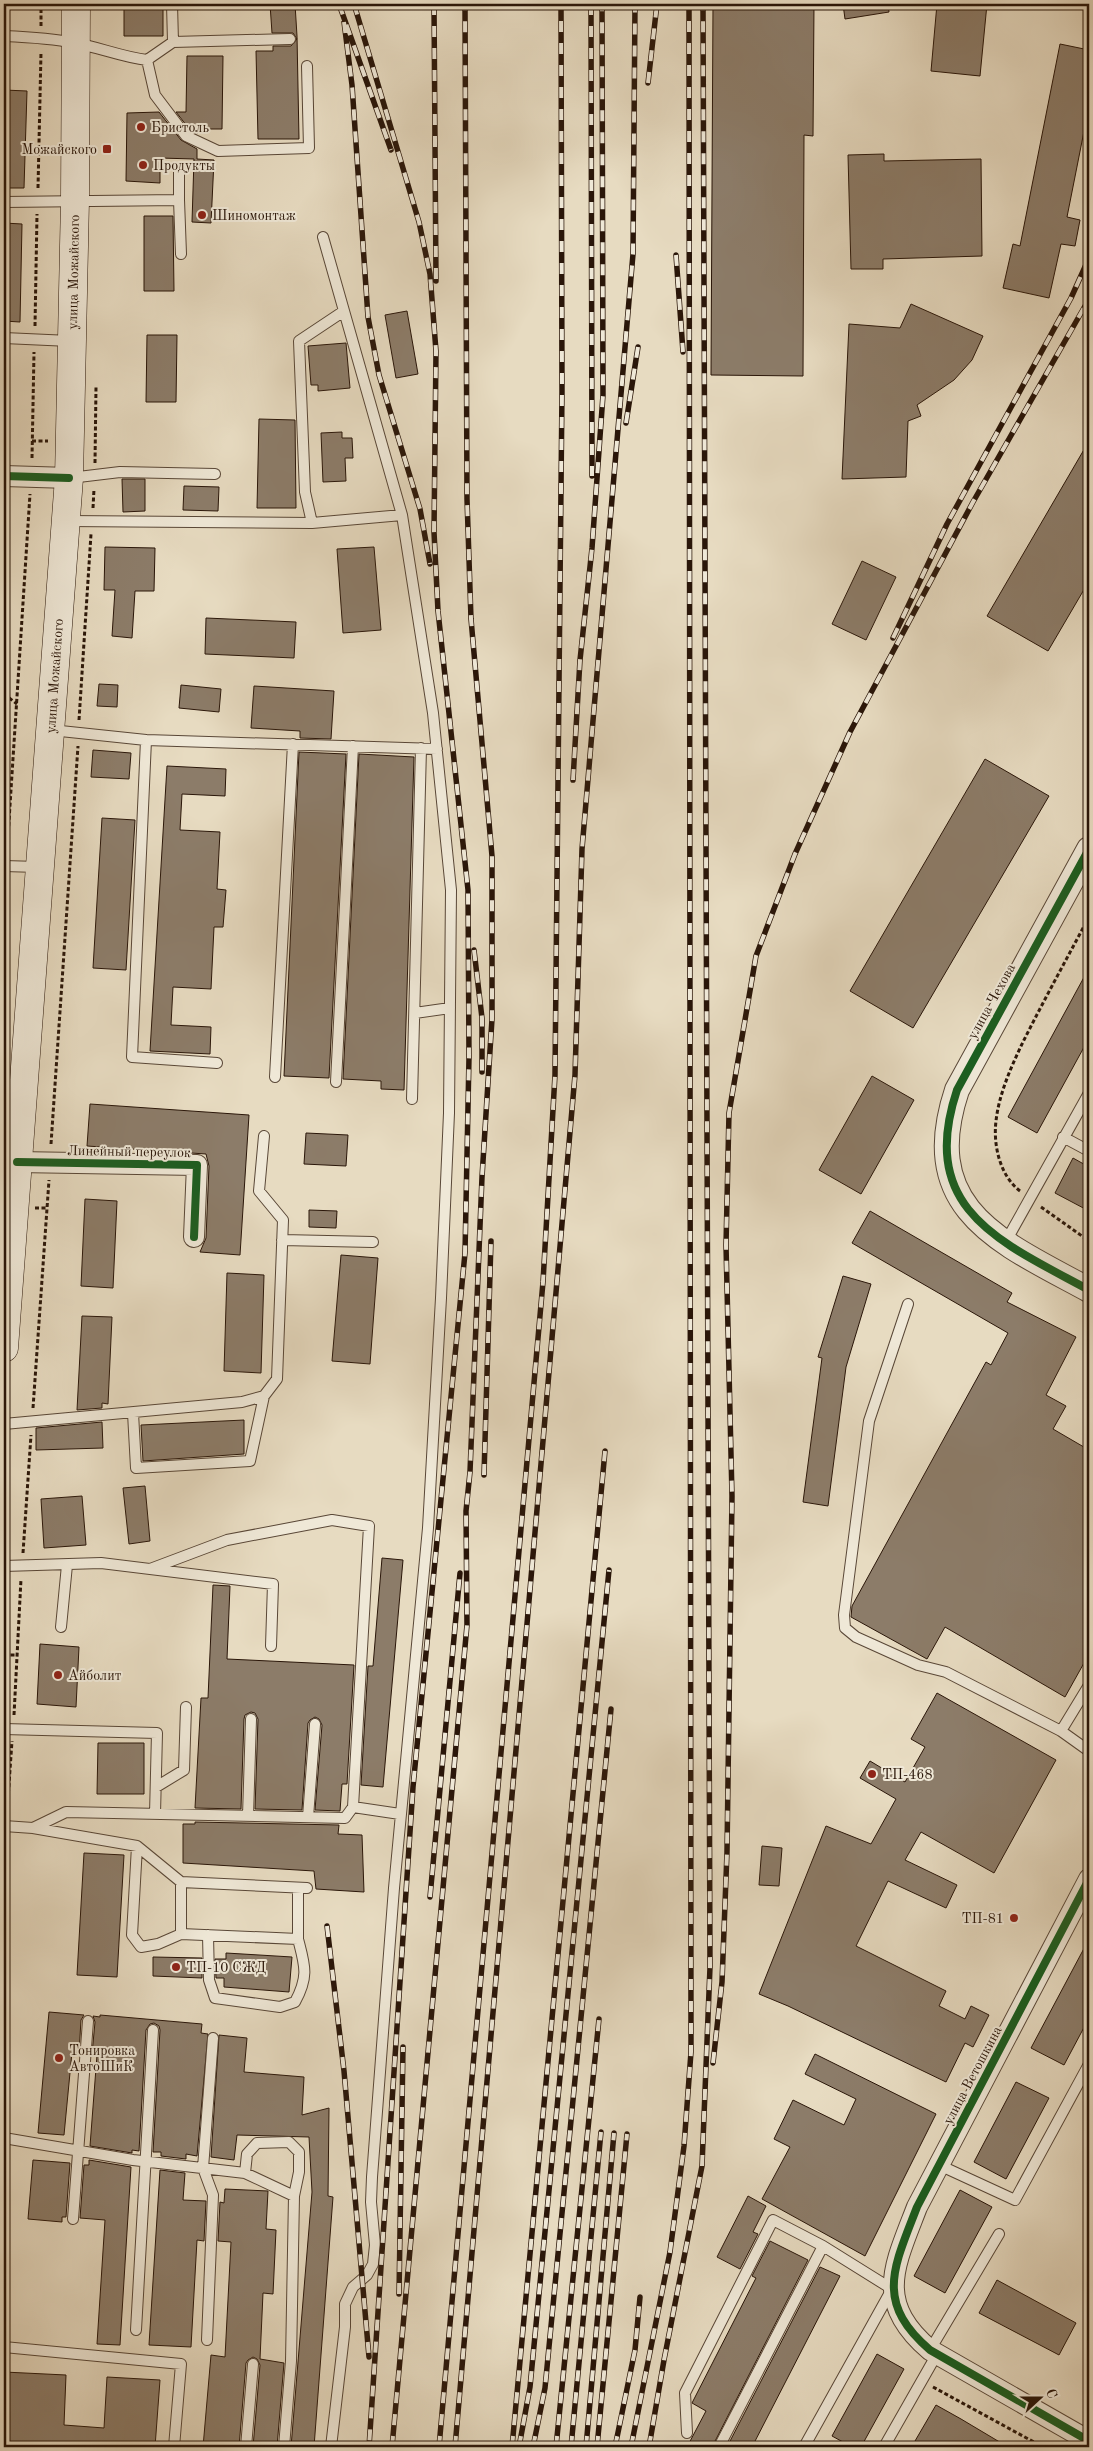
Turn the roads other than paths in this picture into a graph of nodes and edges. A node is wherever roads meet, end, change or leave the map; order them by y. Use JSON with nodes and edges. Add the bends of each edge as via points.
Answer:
{"nodes":[{"id":1,"x":76,"y":4,"type":"edge"},
{"id":2,"x":172,"y":4,"type":"edge"},
{"id":3,"x":4,"y":36,"type":"edge"},
{"id":4,"x":290,"y":39,"type":"dead end"},
{"id":5,"x":173,"y":42,"type":"junction"},
{"id":6,"x":76,"y":43,"type":"junction"},
{"id":7,"x":147,"y":60,"type":"junction"},
{"id":8,"x":307,"y":66,"type":"dead end"},
{"id":9,"x":179,"y":170,"type":"dead end"},
{"id":10,"x":75,"y":200,"type":"junction"},
{"id":11,"x":179,"y":200,"type":"junction"},
{"id":12,"x":4,"y":202,"type":"edge"},
{"id":13,"x":322,"y":237,"type":"dead end"},
{"id":14,"x":181,"y":254,"type":"dead end"},
{"id":15,"x":344,"y":311,"type":"junction"},
{"id":16,"x":4,"y":338,"type":"edge"},
{"id":17,"x":71,"y":341,"type":"junction"},
{"id":18,"x":215,"y":474,"type":"dead end"},
{"id":19,"x":4,"y":476,"type":"edge"},
{"id":20,"x":82,"y":477,"type":"junction"},
{"id":21,"x":402,"y":514,"type":"junction"},
{"id":22,"x":79,"y":522,"type":"junction"},
{"id":23,"x":312,"y":523,"type":"junction"},
{"id":24,"x":50,"y":730,"type":"junction"},
{"id":25,"x":146,"y":740,"type":"junction"},
{"id":26,"x":293,"y":744,"type":"junction"},
{"id":27,"x":353,"y":746,"type":"junction"},
{"id":28,"x":421,"y":748,"type":"junction"},
{"id":29,"x":437,"y":749,"type":"junction"},
{"id":30,"x":1089,"y":850,"type":"edge"},
{"id":31,"x":5,"y":866,"type":"edge"},
{"id":32,"x":39,"y":867,"type":"junction"},
{"id":33,"x":450,"y":1008,"type":"junction"},
{"id":34,"x":415,"y":1013,"type":"junction"},
{"id":35,"x":217,"y":1063,"type":"dead end"},
{"id":36,"x":275,"y":1077,"type":"dead end"},
{"id":37,"x":336,"y":1082,"type":"dead end"},
{"id":38,"x":1089,"y":1093,"type":"edge"},
{"id":39,"x":412,"y":1099,"type":"dead end"},
{"id":40,"x":264,"y":1136,"type":"dead end"},
{"id":41,"x":1063,"y":1137,"type":"junction"},
{"id":42,"x":1089,"y":1151,"type":"edge"},
{"id":43,"x":18,"y":1162,"type":"junction"},
{"id":44,"x":194,"y":1237,"type":"dead end"},
{"id":45,"x":7,"y":1240,"type":"edge"},
{"id":46,"x":282,"y":1240,"type":"junction"},
{"id":47,"x":373,"y":1242,"type":"dead end"},
{"id":48,"x":1004,"y":1244,"type":"junction"},
{"id":49,"x":1089,"y":1290,"type":"edge"},
{"id":50,"x":908,"y":1304,"type":"dead end"},
{"id":51,"x":4,"y":1348,"type":"edge"},
{"id":52,"x":264,"y":1396,"type":"junction"},
{"id":53,"x":133,"y":1413,"type":"junction"},
{"id":54,"x":4,"y":1424,"type":"edge"},
{"id":55,"x":67,"y":1565,"type":"junction"},
{"id":56,"x":4,"y":1566,"type":"edge"},
{"id":57,"x":150,"y":1569,"type":"junction"},
{"id":58,"x":61,"y":1627,"type":"dead end"},
{"id":59,"x":271,"y":1646,"type":"dead end"},
{"id":60,"x":1089,"y":1686,"type":"edge"},
{"id":61,"x":186,"y":1707,"type":"dead end"},
{"id":62,"x":251,"y":1719,"type":"dead end"},
{"id":63,"x":314,"y":1724,"type":"dead end"},
{"id":64,"x":8,"y":1730,"type":"edge"},
{"id":65,"x":1061,"y":1731,"type":"junction"},
{"id":66,"x":1089,"y":1751,"type":"edge"},
{"id":67,"x":156,"y":1787,"type":"junction"},
{"id":68,"x":352,"y":1807,"type":"junction"},
{"id":69,"x":155,"y":1814,"type":"junction"},
{"id":70,"x":400,"y":1814,"type":"junction"},
{"id":71,"x":248,"y":1816,"type":"junction"},
{"id":72,"x":308,"y":1817,"type":"junction"},
{"id":73,"x":5,"y":1826,"type":"edge"},
{"id":74,"x":33,"y":1828,"type":"junction"},
{"id":75,"x":137,"y":1846,"type":"junction"},
{"id":76,"x":1089,"y":1878,"type":"edge"},
{"id":77,"x":182,"y":1882,"type":"junction"},
{"id":78,"x":181,"y":1934,"type":"junction"},
{"id":79,"x":208,"y":1935,"type":"junction"},
{"id":80,"x":298,"y":1939,"type":"junction"},
{"id":81,"x":88,"y":2021,"type":"dead end"},
{"id":82,"x":153,"y":2030,"type":"dead end"},
{"id":83,"x":213,"y":2038,"type":"dead end"},
{"id":84,"x":1089,"y":2064,"type":"edge"},
{"id":85,"x":4,"y":2138,"type":"edge"},
{"id":86,"x":78,"y":2151,"type":"junction"},
{"id":87,"x":146,"y":2162,"type":"junction"},
{"id":88,"x":939,"y":2165,"type":"junction"},
{"id":89,"x":203,"y":2168,"type":"junction"},
{"id":90,"x":246,"y":2174,"type":"junction"},
{"id":91,"x":294,"y":2196,"type":"junction"},
{"id":92,"x":73,"y":2219,"type":"dead end"},
{"id":93,"x":999,"y":2234,"type":"dead end"},
{"id":94,"x":823,"y":2246,"type":"junction"},
{"id":95,"x":892,"y":2289,"type":"junction"},
{"id":96,"x":136,"y":2330,"type":"dead end"},
{"id":97,"x":207,"y":2340,"type":"dead end"},
{"id":98,"x":4,"y":2347,"type":"edge"},
{"id":99,"x":933,"y":2352,"type":"junction"},
{"id":100,"x":254,"y":2364,"type":"dead end"},
{"id":101,"x":687,"y":2433,"type":"dead end"},
{"id":102,"x":1089,"y":2441,"type":"edge"},
{"id":103,"x":174,"y":2447,"type":"edge"},
{"id":104,"x":246,"y":2447,"type":"edge"},
{"id":105,"x":284,"y":2447,"type":"edge"},
{"id":106,"x":331,"y":2447,"type":"edge"},
{"id":107,"x":719,"y":2447,"type":"edge"},
{"id":108,"x":804,"y":2447,"type":"edge"},
{"id":109,"x":884,"y":2447,"type":"edge"}],
"edges":[{"from":1,"to":6,"type":"main road","name":"улица Можайского"},
{"from":2,"to":5,"type":"lane"},
{"from":3,"to":6,"type":"lane","via":[[41,37]]},
{"from":4,"to":5,"type":"lane"},
{"from":5,"to":7,"type":"lane"},
{"from":6,"to":7,"type":"lane"},
{"from":6,"to":10,"type":"main road","name":"улица Можайского"},
{"from":7,"to":8,"type":"lane","via":[[155,95],[186,136],[218,151],[309,148]]},
{"from":9,"to":11,"type":"lane"},
{"from":10,"to":11,"type":"lane"},
{"from":10,"to":12,"type":"lane"},
{"from":10,"to":17,"type":"main road","name":"улица Можайского"},
{"from":11,"to":14,"type":"lane"},
{"from":13,"to":15,"type":"lane"},
{"from":15,"to":21,"type":"lane"},
{"from":15,"to":23,"type":"lane","via":[[299,341],[305,492]]},
{"from":16,"to":17,"type":"lane"},
{"from":17,"to":20,"type":"main road","name":"улица Можайского"},
{"from":18,"to":20,"type":"lane","via":[[120,472]]},
{"from":19,"to":20,"type":"street"},
{"from":20,"to":22,"type":"main road","name":"улица Можайского"},
{"from":21,"to":23,"type":"lane"},
{"from":21,"to":29,"type":"lane"},
{"from":22,"to":23,"type":"lane"},
{"from":22,"to":24,"type":"main road","name":"улица Можайского"},
{"from":24,"to":25,"type":"lane"},
{"from":24,"to":32,"type":"main road","name":"улица Можайского"},
{"from":25,"to":26,"type":"lane"},
{"from":25,"to":35,"type":"lane","via":[[132,1057]]},
{"from":26,"to":27,"type":"lane"},
{"from":26,"to":36,"type":"lane"},
{"from":27,"to":28,"type":"lane"},
{"from":27,"to":37,"type":"lane"},
{"from":28,"to":29,"type":"lane"},
{"from":28,"to":34,"type":"lane"},
{"from":29,"to":33,"type":"lane","via":[[452,890]]},
{"from":30,"to":48,"type":"street","name":"улица Чехова","via":[[957,1090],[948,1117],[946,1145],[951,1174],[961,1200],[978,1222]]},
{"from":31,"to":32,"type":"lane"},
{"from":32,"to":43,"type":"main road","name":"улица Можайского"},
{"from":33,"to":34,"type":"lane"},
{"from":33,"to":70,"type":"lane","via":[[449,1123],[429,1498]]},
{"from":34,"to":39,"type":"lane"},
{"from":38,"to":41,"type":"lane"},
{"from":40,"to":46,"type":"lane","via":[[260,1191],[283,1220]]},
{"from":41,"to":42,"type":"lane"},
{"from":41,"to":48,"type":"lane"},
{"from":43,"to":44,"type":"street","name":"Линейный переулок","via":[[197,1165]]},
{"from":43,"to":45,"type":"main road","name":"улица Можайского"},
{"from":45,"to":51,"type":"main road","name":"улица Можайского"},
{"from":46,"to":47,"type":"lane"},
{"from":46,"to":52,"type":"lane","via":[[277,1379]]},
{"from":48,"to":49,"type":"street","name":"улица Чехова"},
{"from":50,"to":65,"type":"lane","via":[[869,1421],[844,1615],[846,1628],[856,1637],[918,1665],[946,1672]]},
{"from":52,"to":53,"type":"lane","via":[[242,1402]]},
{"from":52,"to":53,"type":"lane","via":[[250,1461],[136,1468]]},
{"from":53,"to":54,"type":"lane"},
{"from":55,"to":56,"type":"lane"},
{"from":55,"to":57,"type":"lane","via":[[101,1563]]},
{"from":55,"to":58,"type":"lane"},
{"from":57,"to":59,"type":"lane","via":[[273,1584]]},
{"from":57,"to":68,"type":"lane","via":[[227,1540],[332,1520],[369,1526]]},
{"from":60,"to":65,"type":"lane"},
{"from":61,"to":67,"type":"lane","via":[[184,1770]]},
{"from":62,"to":71,"type":"lane"},
{"from":63,"to":72,"type":"lane"},
{"from":64,"to":67,"type":"lane","via":[[157,1733]]},
{"from":65,"to":66,"type":"lane"},
{"from":67,"to":69,"type":"lane"},
{"from":68,"to":70,"type":"lane"},
{"from":68,"to":72,"type":"lane","via":[[344,1818]]},
{"from":69,"to":71,"type":"lane"},
{"from":69,"to":74,"type":"lane","via":[[66,1812]]},
{"from":70,"to":106,"type":"lane","via":[[372,2177],[373,2264],[367,2275],[353,2287],[345,2304]]},
{"from":71,"to":72,"type":"lane"},
{"from":73,"to":74,"type":"lane"},
{"from":74,"to":75,"type":"lane"},
{"from":75,"to":77,"type":"lane"},
{"from":75,"to":78,"type":"lane","via":[[132,1936],[141,1947]]},
{"from":76,"to":88,"type":"street","name":"улица Ветошкина"},
{"from":77,"to":78,"type":"lane"},
{"from":77,"to":80,"type":"lane","via":[[303,1888]]},
{"from":78,"to":79,"type":"lane"},
{"from":79,"to":80,"type":"lane"},
{"from":79,"to":80,"type":"lane","via":[[209,1980],[214,1998],[280,2007],[295,2002],[304,1985],[306,1967]]},
{"from":81,"to":86,"type":"lane"},
{"from":82,"to":87,"type":"lane"},
{"from":83,"to":89,"type":"lane"},
{"from":84,"to":88,"type":"lane","via":[[1014,2200]]},
{"from":85,"to":86,"type":"lane"},
{"from":86,"to":87,"type":"lane"},
{"from":86,"to":92,"type":"lane"},
{"from":87,"to":89,"type":"lane"},
{"from":87,"to":96,"type":"lane"},
{"from":88,"to":95,"type":"street","name":"улица Ветошкина","via":[[900,2251]]},
{"from":89,"to":90,"type":"lane"},
{"from":89,"to":97,"type":"lane","via":[[213,2195]]},
{"from":90,"to":91,"type":"lane"},
{"from":90,"to":91,"type":"lane","via":[[247,2154],[257,2143],[289,2142],[299,2152]]},
{"from":91,"to":105,"type":"lane","via":[[291,2361]]},
{"from":93,"to":99,"type":"lane"},
{"from":94,"to":95,"type":"lane"},
{"from":94,"to":101,"type":"lane","via":[[772,2220],[685,2394]]},
{"from":94,"to":107,"type":"lane"},
{"from":95,"to":99,"type":"street","via":[[899,2313],[914,2336]]},
{"from":95,"to":108,"type":"lane"},
{"from":98,"to":103,"type":"lane","via":[[181,2364]]},
{"from":99,"to":102,"type":"street"},
{"from":99,"to":109,"type":"lane","via":[[922,2381]]},
{"from":100,"to":104,"type":"lane"}]}
